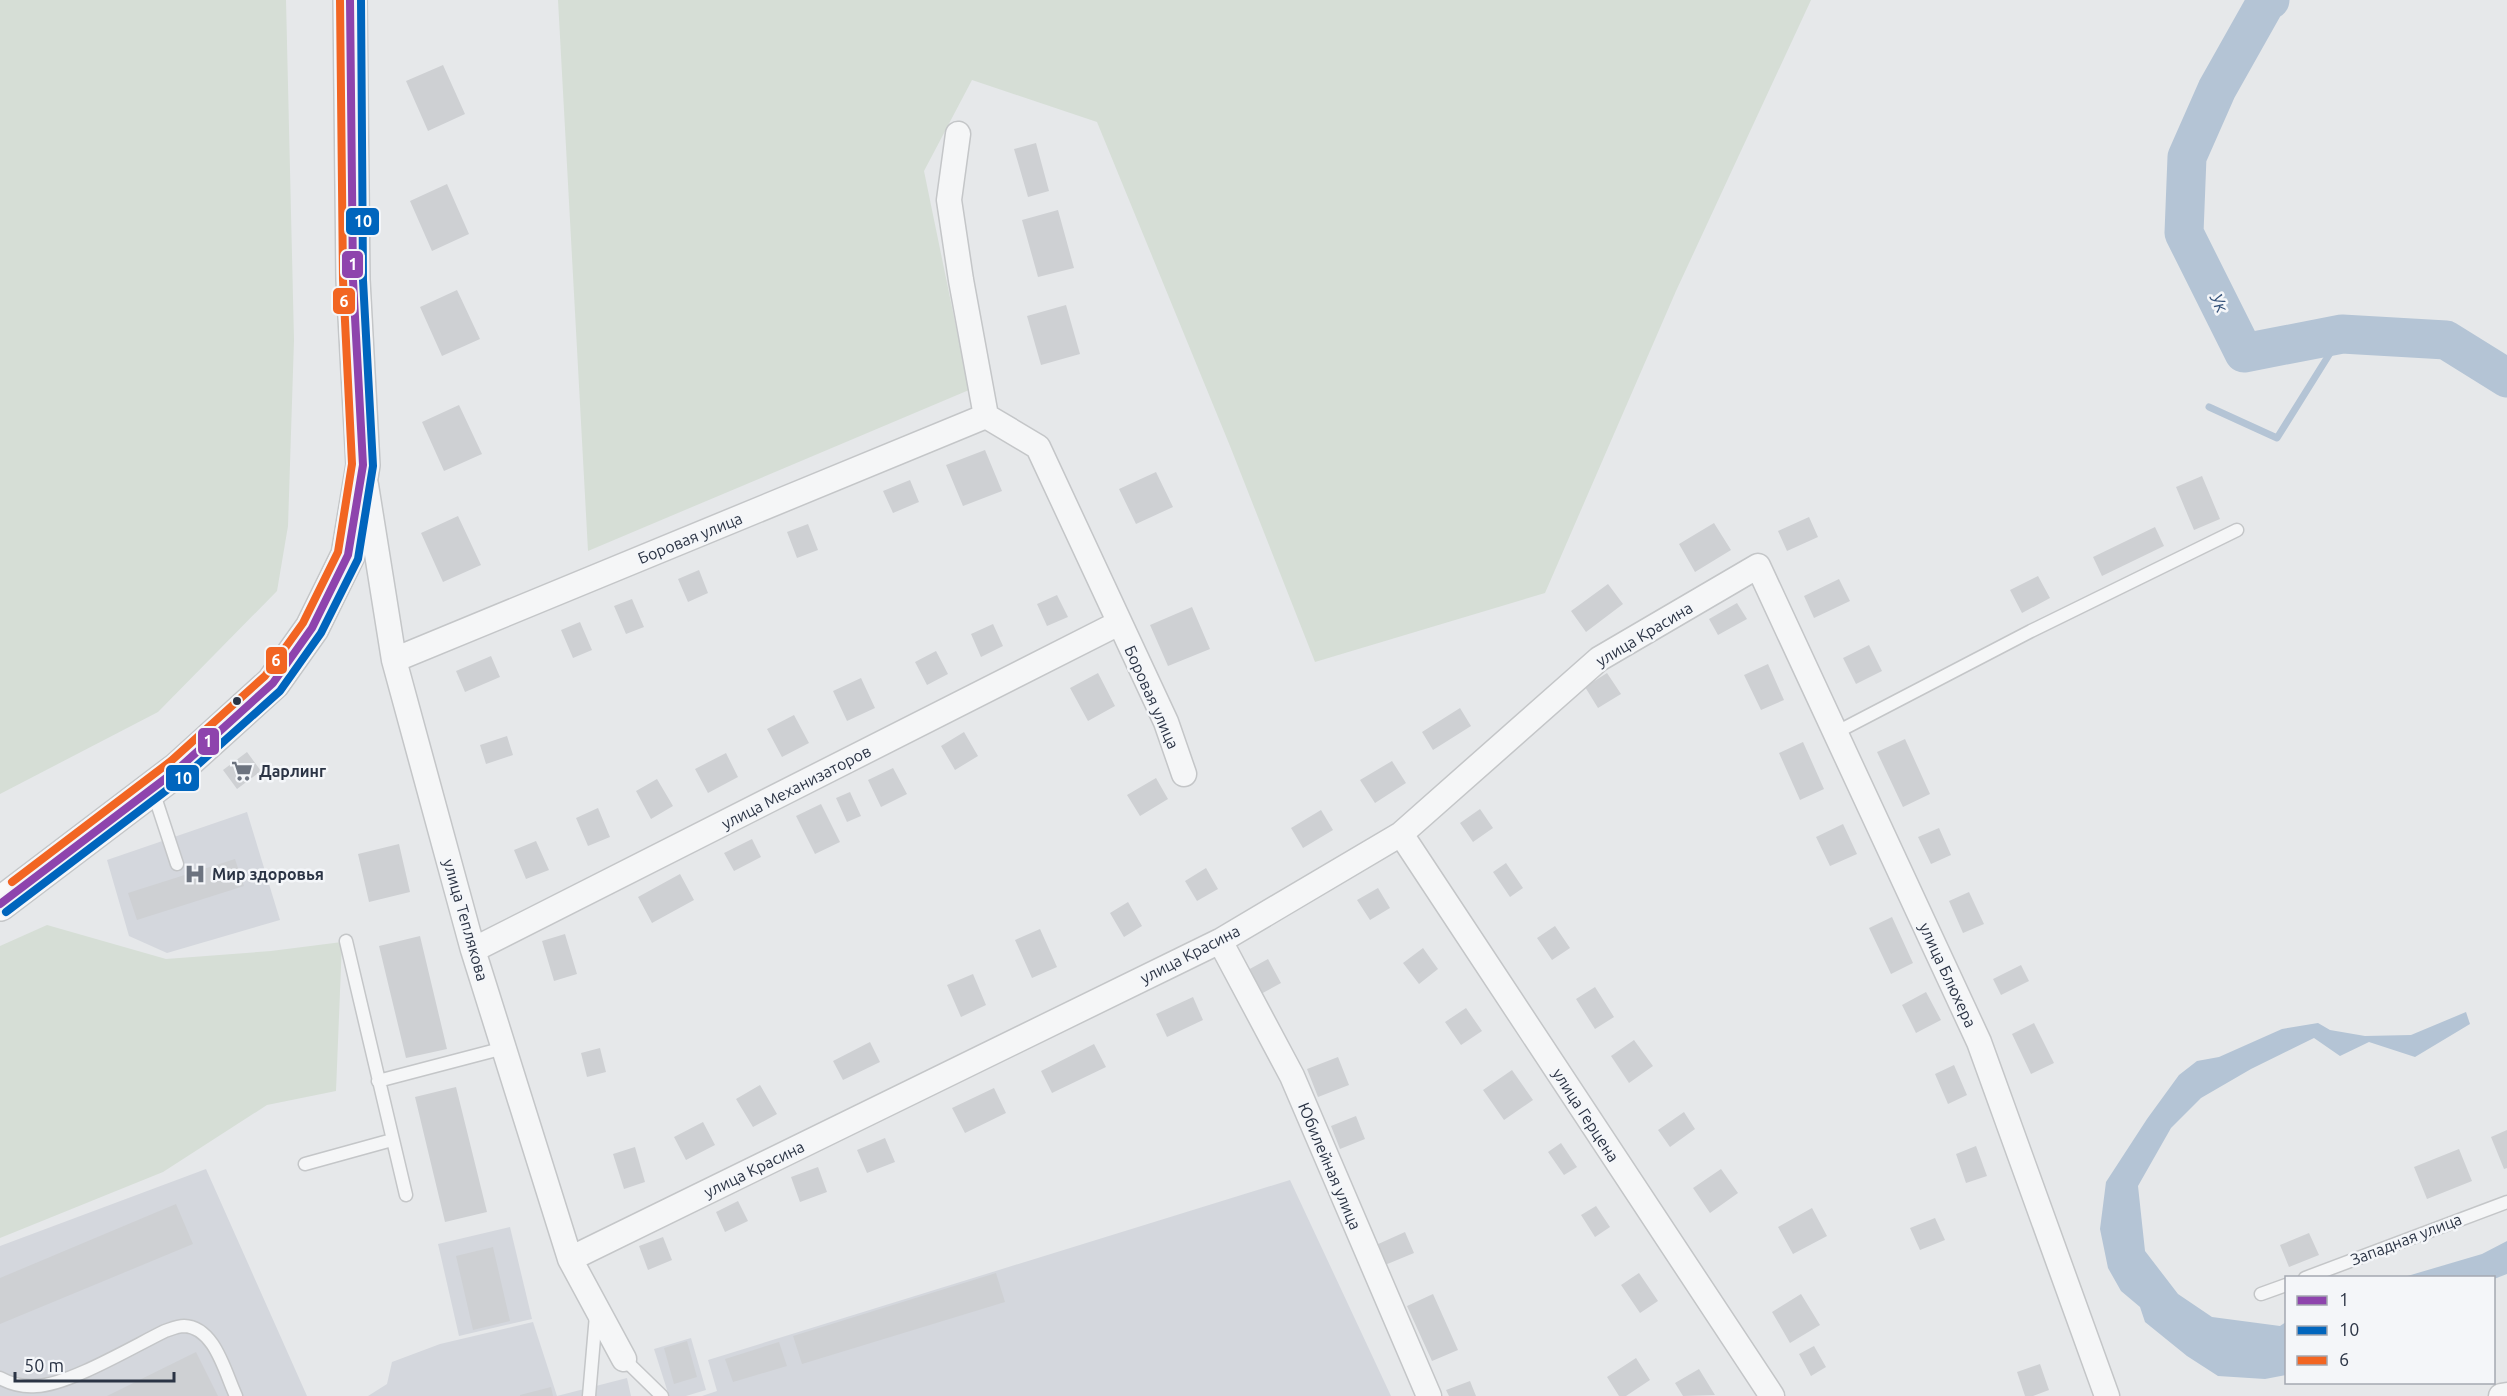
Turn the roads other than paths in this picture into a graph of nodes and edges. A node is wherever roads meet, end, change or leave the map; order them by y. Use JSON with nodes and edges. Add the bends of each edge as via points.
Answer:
{"nodes":[{"id":1,"x":350,"y":0,"type":"edge"},
{"id":2,"x":958,"y":134,"type":"dead end"},
{"id":3,"x":986,"y":416,"type":"junction"},
{"id":4,"x":363,"y":465,"type":"junction"},
{"id":5,"x":2237,"y":530,"type":"dead end"},
{"id":6,"x":1758,"y":566,"type":"joint"},
{"id":7,"x":1119,"y":623,"type":"junction"},
{"id":8,"x":394,"y":660,"type":"junction"},
{"id":9,"x":1836,"y":732,"type":"junction"},
{"id":10,"x":1184,"y":774,"type":"dead end"},
{"id":11,"x":152,"y":789,"type":"junction"},
{"id":12,"x":1401,"y":834,"type":"junction"},
{"id":13,"x":177,"y":864,"type":"dead end"},
{"id":14,"x":6,"y":895,"type":"edge"},
{"id":15,"x":346,"y":941,"type":"dead end"},
{"id":16,"x":1220,"y":941,"type":"junction"},
{"id":17,"x":473,"y":950,"type":"junction"},
{"id":18,"x":504,"y":1048,"type":"junction"},
{"id":19,"x":378,"y":1082,"type":"junction"},
{"id":20,"x":392,"y":1140,"type":"junction"},
{"id":21,"x":305,"y":1164,"type":"dead end"},
{"id":22,"x":406,"y":1195,"type":"dead end"},
{"id":23,"x":2507,"y":1202,"type":"edge"},
{"id":24,"x":570,"y":1259,"type":"junction"},
{"id":25,"x":2310,"y":1276,"type":"edge"},
{"id":26,"x":2285,"y":1285,"type":"edge"},
{"id":27,"x":2261,"y":1294,"type":"dead end"},
{"id":28,"x":596,"y":1308,"type":"junction"},
{"id":29,"x":624,"y":1359,"type":"joint"},
{"id":30,"x":0,"y":1378,"type":"edge"},
{"id":31,"x":2507,"y":1395,"type":"edge"},
{"id":32,"x":236,"y":1396,"type":"edge"},
{"id":33,"x":589,"y":1396,"type":"edge"},
{"id":34,"x":662,"y":1396,"type":"edge"},
{"id":35,"x":1429,"y":1396,"type":"edge"},
{"id":36,"x":1772,"y":1396,"type":"edge"},
{"id":37,"x":2107,"y":1396,"type":"edge"},
{"id":38,"x":2501,"y":1396,"type":"edge"}],
"edges":[{"from":1,"to":4,"type":"main road","via":[[353,280]]},
{"from":2,"to":3,"type":"street","via":[[949,200]]},
{"from":3,"to":7,"type":"street","name":"Боровая улица","via":[[1038,447]]},
{"from":3,"to":8,"type":"street","name":"Боровая улица"},
{"from":4,"to":8,"type":"street","name":"улица Теплякова"},
{"from":4,"to":11,"type":"main road","via":[[348,555],[312,628],[273,683]]},
{"from":5,"to":9,"type":"lane"},
{"from":6,"to":9,"type":"street","name":"улица Блюхера"},
{"from":6,"to":12,"type":"street","name":"улица Красина","via":[[1599,659]]},
{"from":7,"to":10,"type":"street","name":"Боровая улица","via":[[1166,723]]},
{"from":7,"to":17,"type":"street","name":"улица Механизаторов"},
{"from":8,"to":17,"type":"street","name":"улица Теплякова"},
{"from":9,"to":37,"type":"street","name":"улица Блюхера","via":[[1979,1042]]},
{"from":11,"to":13,"type":"lane"},
{"from":11,"to":14,"type":"main road"},
{"from":12,"to":16,"type":"street","name":"улица Красина"},
{"from":12,"to":36,"type":"street","name":"улица Герцена"},
{"from":15,"to":19,"type":"lane"},
{"from":16,"to":24,"type":"street","name":"улица Красина"},
{"from":16,"to":35,"type":"street","name":"Юбилейная улица","via":[[1292,1076]]},
{"from":17,"to":18,"type":"street","name":"улица Теплякова"},
{"from":18,"to":19,"type":"lane"},
{"from":18,"to":24,"type":"street","name":"улица Теплякова"},
{"from":19,"to":20,"type":"lane"},
{"from":20,"to":21,"type":"lane"},
{"from":20,"to":22,"type":"lane"},
{"from":23,"to":25,"type":"lane","name":"Западная улица"},
{"from":24,"to":28,"type":"street","name":"улица Теплякова"},
{"from":26,"to":27,"type":"lane"},
{"from":28,"to":29,"type":"street","name":"улица Теплякова"},
{"from":28,"to":33,"type":"lane"},
{"from":29,"to":34,"type":"lane"},
{"from":30,"to":32,"type":"lane","via":[[24,1386],[60,1381],[182,1326],[197,1329],[212,1342]]},
{"from":31,"to":38,"type":"street"}]}
